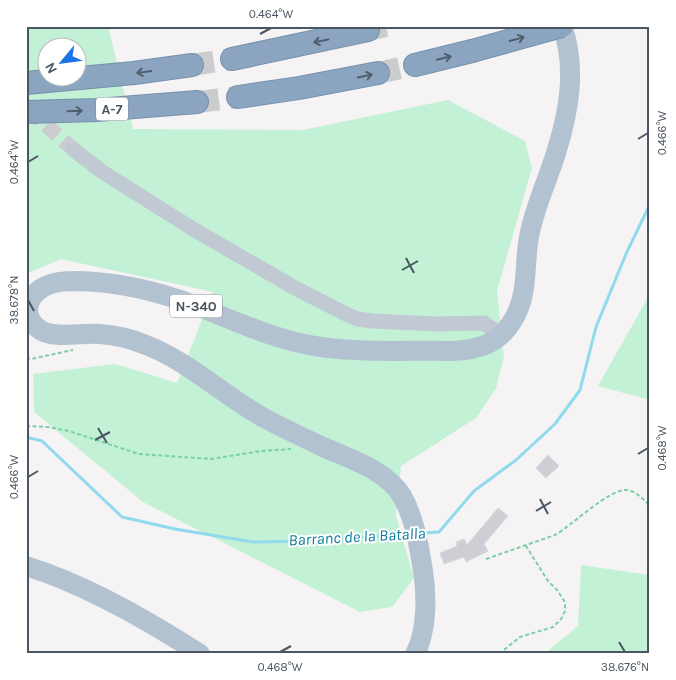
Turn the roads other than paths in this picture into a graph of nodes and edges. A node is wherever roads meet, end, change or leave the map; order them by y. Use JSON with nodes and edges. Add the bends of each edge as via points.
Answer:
{"nodes":[{"id":1,"x":562,"y":26,"type":"edge"},
{"id":2,"x":368,"y":30,"type":"dead end"},
{"id":3,"x":232,"y":59,"type":"tunnel mouth"},
{"id":4,"x":192,"y":65,"type":"tunnel mouth"},
{"id":5,"x":415,"y":65,"type":"tunnel mouth"},
{"id":6,"x":378,"y":73,"type":"tunnel mouth"},
{"id":7,"x":26,"y":83,"type":"edge"},
{"id":8,"x":238,"y":97,"type":"tunnel mouth"},
{"id":9,"x":197,"y":102,"type":"tunnel mouth"},
{"id":10,"x":26,"y":112,"type":"edge"},
{"id":11,"x":72,"y":149,"type":"tunnel mouth"},
{"id":12,"x":501,"y":335,"type":"junction"},
{"id":13,"x":26,"y":566,"type":"edge"},
{"id":14,"x":200,"y":654,"type":"edge"},
{"id":15,"x":415,"y":654,"type":"edge"}],
"edges":[{"from":5,"to":1,"type":"highway","one_way":true,"bridge":true},
{"from":1,"to":12,"type":"main road","number":"N-340","via":[[570,60],[569,96],[556,152],[529,232],[521,303]]},
{"from":2,"to":3,"type":"highway","one_way":true},
{"from":4,"to":7,"type":"highway","number":"A-7","one_way":true},
{"from":8,"to":6,"type":"highway","one_way":true},
{"from":10,"to":9,"type":"highway","number":"A-7","one_way":true},
{"from":11,"to":12,"type":"street","via":[[193,229],[295,288],[357,319],[484,323]]},
{"from":12,"to":15,"type":"main road","number":"N-340","via":[[478,348],[462,350],[322,347],[282,338],[157,293],[82,281],[53,282],[43,287],[29,302],[28,313],[40,331],[118,336],[145,344],[174,359],[266,419],[385,477],[400,494],[411,515],[418,542],[426,602]]},
{"from":13,"to":14,"type":"main road","via":[[122,608]]}]}
